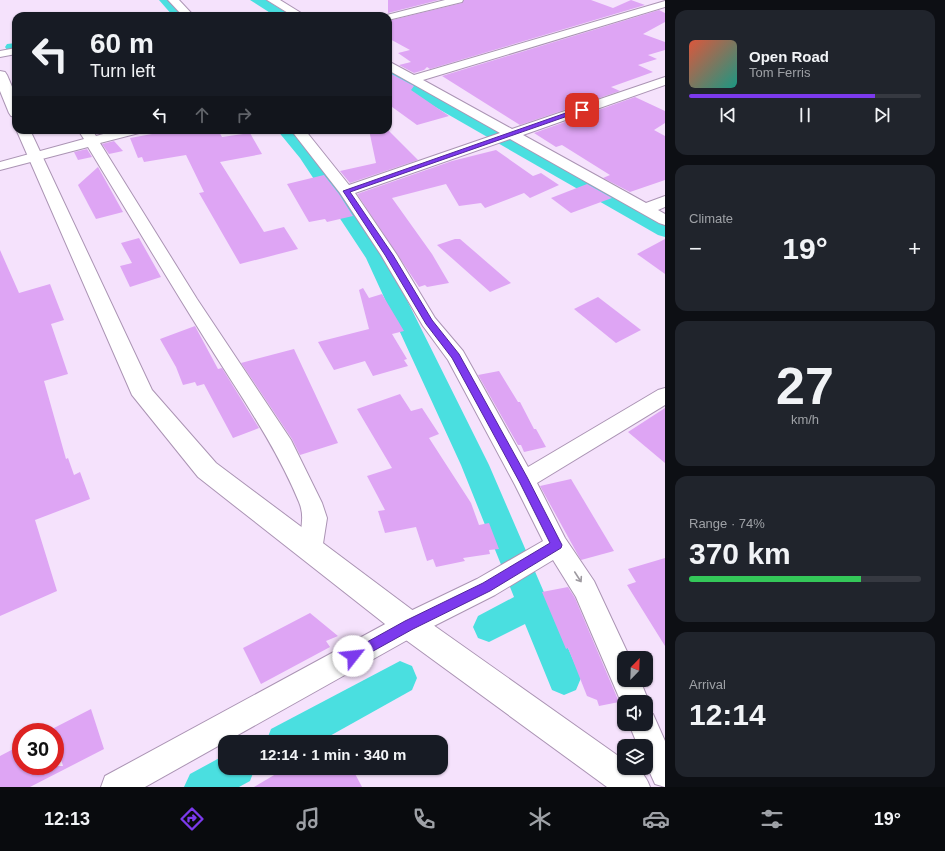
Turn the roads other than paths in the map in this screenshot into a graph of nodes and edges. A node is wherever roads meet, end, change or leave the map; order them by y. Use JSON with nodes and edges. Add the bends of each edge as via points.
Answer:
{"nodes":[{"id":1,"x":173,"y":0,"type":"edge"},
{"id":2,"x":272,"y":0,"type":"edge"},
{"id":3,"x":458,"y":0,"type":"edge"},
{"id":4,"x":665,"y":4,"type":"edge"},
{"id":5,"x":185,"y":12,"type":"edge"},
{"id":6,"x":294,"y":12,"type":"edge"},
{"id":7,"x":392,"y":16,"type":"edge"},
{"id":8,"x":12,"y":52,"type":"edge"},
{"id":9,"x":0,"y":54,"type":"edge"},
{"id":10,"x":392,"y":67,"type":"edge"},
{"id":11,"x":0,"y":75,"type":"edge"},
{"id":12,"x":412,"y":79,"type":"junction"},
{"id":13,"x":665,"y":81,"type":"edge"},
{"id":14,"x":12,"y":104,"type":"edge"},
{"id":15,"x":25,"y":134,"type":"edge"},
{"id":16,"x":103,"y":134,"type":"edge"},
{"id":17,"x":301,"y":134,"type":"edge"},
{"id":18,"x":88,"y":136,"type":"edge"},
{"id":19,"x":504,"y":136,"type":"junction"},
{"id":20,"x":35,"y":157,"type":"junction"},
{"id":21,"x":0,"y":166,"type":"edge"},
{"id":22,"x":346,"y":191,"type":"junction"},
{"id":23,"x":665,"y":201,"type":"edge"},
{"id":24,"x":646,"y":209,"type":"junction"},
{"id":25,"x":665,"y":220,"type":"edge"},
{"id":26,"x":665,"y":395,"type":"edge"},
{"id":27,"x":524,"y":480,"type":"junction"},
{"id":28,"x":557,"y":545,"type":"junction"},
{"id":29,"x":310,"y":550,"type":"junction"},
{"id":30,"x":409,"y":625,"type":"junction"},
{"id":31,"x":617,"y":659,"type":"edge"},
{"id":32,"x":646,"y":731,"type":"edge"},
{"id":33,"x":665,"y":774,"type":"edge"},
{"id":34,"x":116,"y":787,"type":"edge"},
{"id":35,"x":634,"y":787,"type":"edge"}],
"edges":[{"from":1,"to":5,"type":"street"},
{"from":2,"to":6,"type":"street"},
{"from":3,"to":7,"type":"street"},
{"from":4,"to":12,"type":"street"},
{"from":8,"to":9,"type":"street"},
{"from":10,"to":12,"type":"street"},
{"from":11,"to":14,"type":"street"},
{"from":12,"to":19,"type":"street"},
{"from":13,"to":19,"type":"street"},
{"from":15,"to":20,"type":"street"},
{"from":16,"to":18,"type":"street"},
{"from":17,"to":22,"type":"street"},
{"from":18,"to":20,"type":"street"},
{"from":18,"to":29,"type":"street","via":[[283,446],[311,504],[315,518]]},
{"from":19,"to":22,"type":"street"},
{"from":19,"to":24,"type":"street"},
{"from":20,"to":21,"type":"street"},
{"from":20,"to":29,"type":"street","via":[[143,395],[207,470]]},
{"from":22,"to":27,"type":"street","via":[[389,255],[429,322],[456,356]]},
{"from":23,"to":24,"type":"street"},
{"from":24,"to":25,"type":"street"},
{"from":26,"to":27,"type":"street"},
{"from":27,"to":28,"type":"street"},
{"from":28,"to":30,"type":"street","via":[[486,587]]},
{"from":28,"to":31,"type":"street","one_way":true,"via":[[585,589]]},
{"from":29,"to":30,"type":"street"},
{"from":30,"to":34,"type":"street"},
{"from":30,"to":35,"type":"street"},
{"from":32,"to":33,"type":"street"}]}
